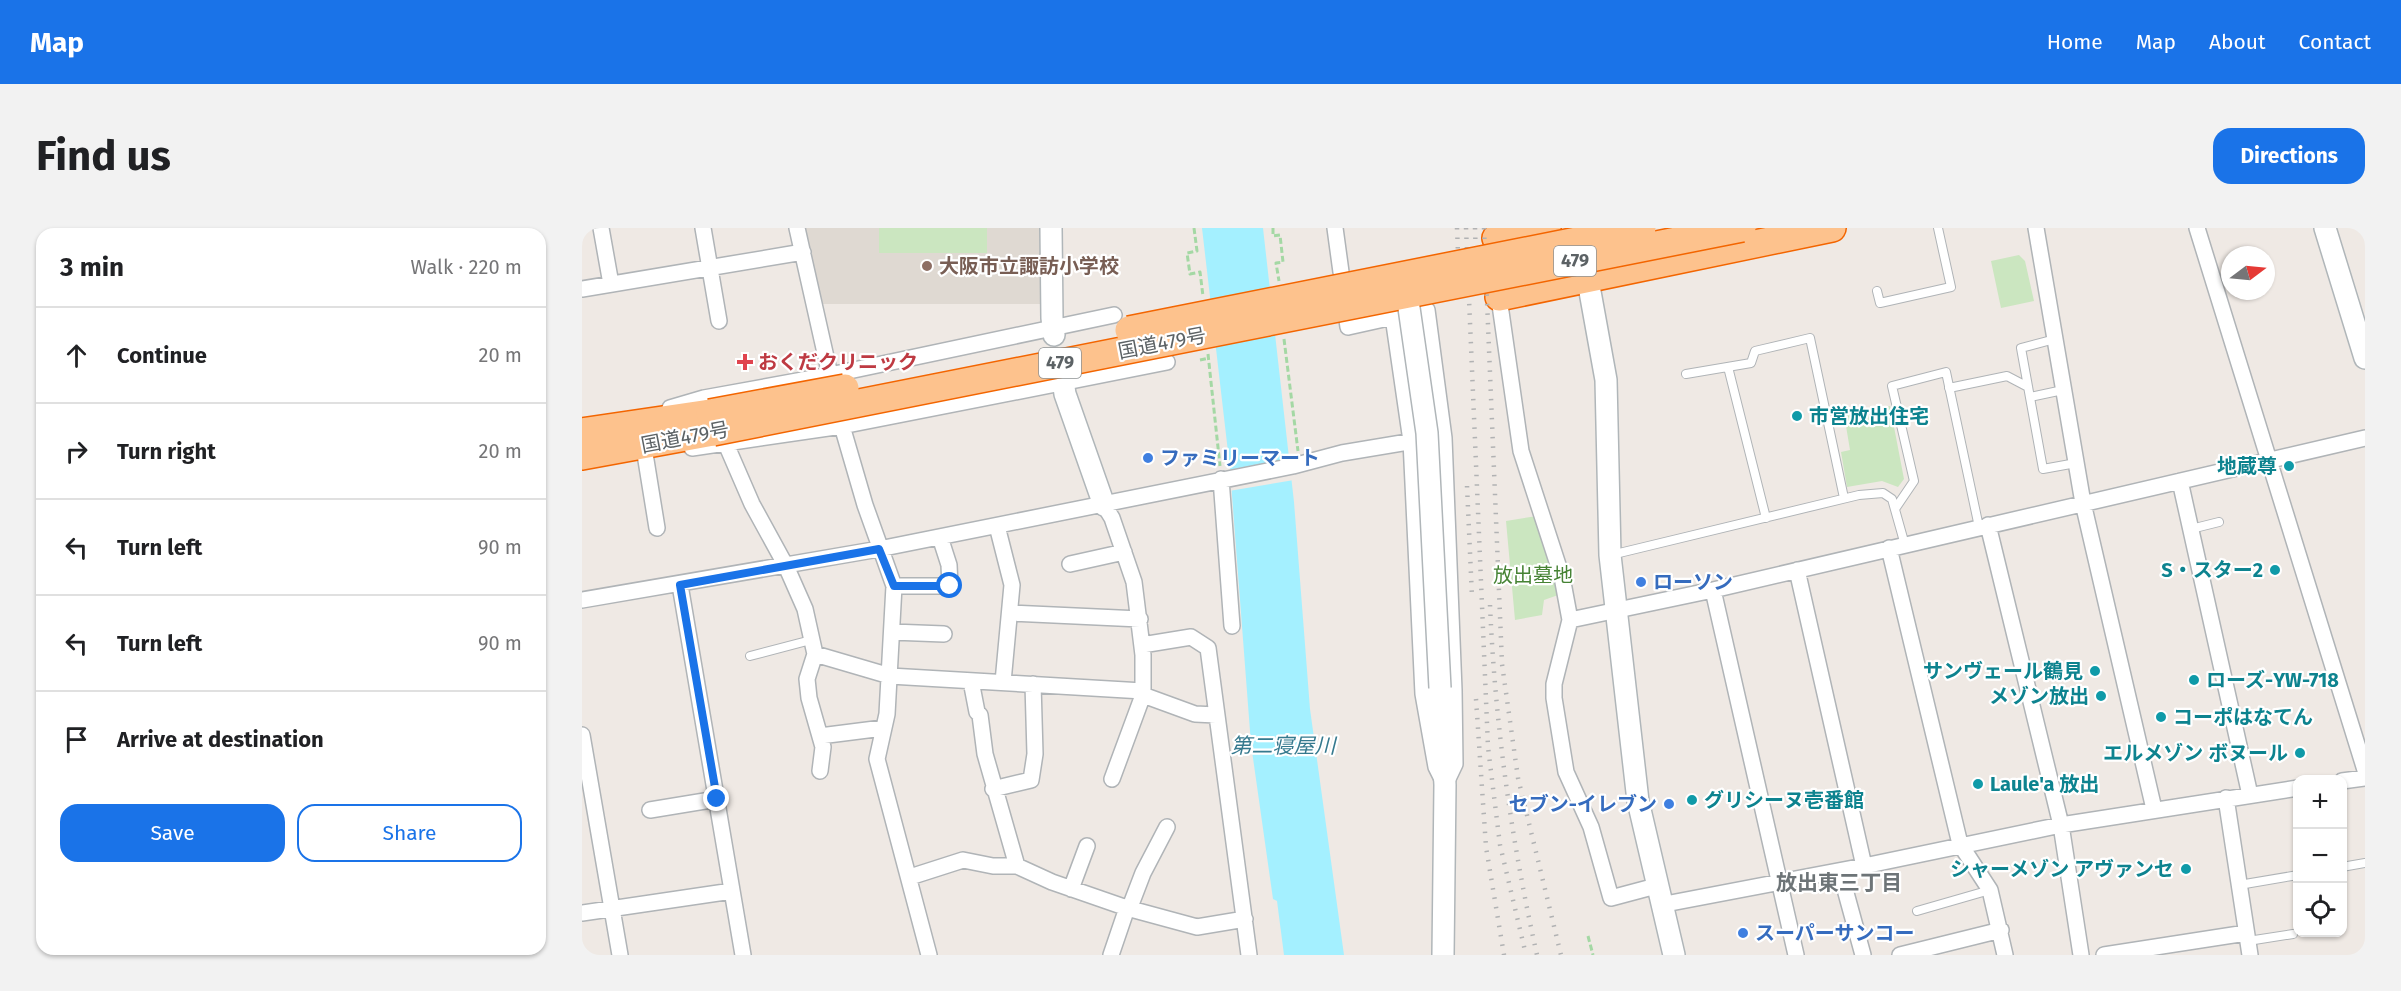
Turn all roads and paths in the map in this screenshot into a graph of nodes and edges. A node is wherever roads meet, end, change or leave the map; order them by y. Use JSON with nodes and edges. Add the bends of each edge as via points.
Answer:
{"nodes":[{"id":1,"x":601,"y":228,"type":"edge"},
{"id":2,"x":703,"y":228,"type":"edge"},
{"id":3,"x":797,"y":228,"type":"edge"},
{"id":4,"x":1051,"y":228,"type":"edge"},
{"id":5,"x":1272,"y":228,"type":"edge"},
{"id":6,"x":1335,"y":228,"type":"edge"},
{"id":7,"x":1547,"y":228,"type":"edge"},
{"id":8,"x":1580,"y":228,"type":"edge"},
{"id":9,"x":1642,"y":228,"type":"edge"},
{"id":10,"x":1742,"y":228,"type":"edge"},
{"id":11,"x":1833,"y":228,"type":"edge"},
{"id":12,"x":1938,"y":228,"type":"edge"},
{"id":13,"x":2036,"y":228,"type":"edge"},
{"id":14,"x":2197,"y":228,"type":"edge"},
{"id":15,"x":2325,"y":228,"type":"edge"},
{"id":16,"x":1495,"y":233,"type":"edge"},
{"id":17,"x":803,"y":252,"type":"junction"},
{"id":18,"x":711,"y":267,"type":"junction"},
{"id":19,"x":1341,"y":272,"type":"dead end"},
{"id":20,"x":1587,"y":278,"type":"junction"},
{"id":21,"x":610,"y":284,"type":"junction"},
{"id":22,"x":1406,"y":284,"type":"junction"},
{"id":23,"x":1279,"y":286,"type":"dead end"},
{"id":24,"x":582,"y":289,"type":"edge"},
{"id":25,"x":1876,"y":291,"type":"dead end"},
{"id":26,"x":1499,"y":297,"type":"junction"},
{"id":27,"x":1114,"y":315,"type":"dead end"},
{"id":28,"x":1393,"y":317,"type":"junction"},
{"id":29,"x":1347,"y":320,"type":"dead end"},
{"id":30,"x":719,"y":321,"type":"dead end"},
{"id":31,"x":1054,"y":332,"type":"junction"},
{"id":32,"x":1284,"y":336,"type":"dead end"},
{"id":33,"x":2055,"y":339,"type":"junction"},
{"id":34,"x":1209,"y":358,"type":"dead end"},
{"id":35,"x":2365,"y":358,"type":"edge"},
{"id":36,"x":1200,"y":360,"type":"dead end"},
{"id":37,"x":1167,"y":362,"type":"dead end"},
{"id":38,"x":1728,"y":367,"type":"junction"},
{"id":39,"x":1686,"y":374,"type":"dead end"},
{"id":40,"x":830,"y":375,"type":"junction"},
{"id":41,"x":1062,"y":377,"type":"junction"},
{"id":42,"x":2028,"y":387,"type":"junction"},
{"id":43,"x":1949,"y":388,"type":"junction"},
{"id":44,"x":2063,"y":390,"type":"junction"},
{"id":45,"x":2030,"y":397,"type":"junction"},
{"id":46,"x":842,"y":426,"type":"junction"},
{"id":47,"x":717,"y":430,"type":"junction"},
{"id":48,"x":582,"y":432,"type":"edge"},
{"id":49,"x":1444,"y":438,"type":"junction"},
{"id":50,"x":2365,"y":438,"type":"edge"},
{"id":51,"x":615,"y":439,"type":"junction"},
{"id":52,"x":1411,"y":441,"type":"junction"},
{"id":53,"x":645,"y":454,"type":"junction"},
{"id":54,"x":582,"y":456,"type":"edge"},
{"id":55,"x":2268,"y":461,"type":"junction"},
{"id":56,"x":2076,"y":463,"type":"junction"},
{"id":57,"x":1296,"y":465,"type":"junction"},
{"id":58,"x":1224,"y":478,"type":"junction"},
{"id":59,"x":2180,"y":481,"type":"junction"},
{"id":60,"x":1844,"y":498,"type":"junction"},
{"id":61,"x":2083,"y":503,"type":"junction"},
{"id":62,"x":1104,"y":505,"type":"junction"},
{"id":63,"x":1895,"y":509,"type":"junction"},
{"id":64,"x":1766,"y":518,"type":"junction"},
{"id":65,"x":2220,"y":522,"type":"dead end"},
{"id":66,"x":997,"y":526,"type":"junction"},
{"id":67,"x":1983,"y":526,"type":"junction"},
{"id":68,"x":657,"y":528,"type":"dead end"},
{"id":69,"x":2191,"y":529,"type":"junction"},
{"id":70,"x":940,"y":537,"type":"junction"},
{"id":71,"x":1897,"y":546,"type":"junction"},
{"id":72,"x":879,"y":549,"type":"junction"},
{"id":73,"x":1124,"y":552,"type":"junction"},
{"id":74,"x":1610,"y":555,"type":"junction"},
{"id":75,"x":1070,"y":564,"type":"dead end"},
{"id":76,"x":786,"y":566,"type":"junction"},
{"id":77,"x":1797,"y":570,"type":"junction"},
{"id":78,"x":680,"y":585,"type":"junction"},
{"id":79,"x":894,"y":586,"type":"junction"},
{"id":80,"x":1713,"y":590,"type":"junction"},
{"id":81,"x":582,"y":600,"type":"edge"},
{"id":82,"x":1615,"y":612,"type":"junction"},
{"id":83,"x":1011,"y":613,"type":"junction"},
{"id":84,"x":1140,"y":619,"type":"junction"},
{"id":85,"x":1570,"y":620,"type":"junction"},
{"id":86,"x":1232,"y":626,"type":"dead end"},
{"id":87,"x":892,"y":632,"type":"junction"},
{"id":88,"x":944,"y":634,"type":"dead end"},
{"id":89,"x":1142,"y":645,"type":"junction"},
{"id":90,"x":813,"y":647,"type":"junction"},
{"id":91,"x":750,"y":656,"type":"dead end"},
{"id":92,"x":890,"y":676,"type":"junction"},
{"id":93,"x":971,"y":681,"type":"junction"},
{"id":94,"x":1003,"y":682,"type":"junction"},
{"id":95,"x":1033,"y":684,"type":"junction"},
{"id":96,"x":1143,"y":693,"type":"junction"},
{"id":97,"x":1216,"y":715,"type":"junction"},
{"id":98,"x":883,"y":728,"type":"junction"},
{"id":99,"x":582,"y":735,"type":"edge"},
{"id":100,"x":820,"y":736,"type":"junction"},
{"id":101,"x":2365,"y":770,"type":"edge"},
{"id":102,"x":820,"y":771,"type":"dead end"},
{"id":103,"x":2365,"y":778,"type":"edge"},
{"id":104,"x":1112,"y":779,"type":"dead end"},
{"id":105,"x":2347,"y":780,"type":"edge"},
{"id":106,"x":1445,"y":785,"type":"junction"},
{"id":107,"x":993,"y":789,"type":"junction"},
{"id":108,"x":2293,"y":789,"type":"edge"},
{"id":109,"x":587,"y":793,"type":"edge"},
{"id":110,"x":2250,"y":795,"type":"junction"},
{"id":111,"x":2226,"y":798,"type":"junction"},
{"id":112,"x":717,"y":799,"type":"junction"},
{"id":113,"x":2154,"y":809,"type":"junction"},
{"id":114,"x":650,"y":810,"type":"dead end"},
{"id":115,"x":2061,"y":825,"type":"junction"},
{"id":116,"x":1167,"y":827,"type":"dead end"},
{"id":117,"x":1960,"y":844,"type":"junction"},
{"id":118,"x":1087,"y":846,"type":"dead end"},
{"id":119,"x":2365,"y":863,"type":"edge"},
{"id":120,"x":1017,"y":866,"type":"junction"},
{"id":121,"x":1864,"y":866,"type":"junction"},
{"id":122,"x":2347,"y":866,"type":"edge"},
{"id":123,"x":1840,"y":871,"type":"junction"},
{"id":124,"x":2293,"y":876,"type":"edge"},
{"id":125,"x":910,"y":877,"type":"junction"},
{"id":126,"x":1780,"y":881,"type":"junction"},
{"id":127,"x":2239,"y":885,"type":"junction"},
{"id":128,"x":1071,"y":889,"type":"junction"},
{"id":129,"x":1990,"y":890,"type":"junction"},
{"id":130,"x":732,"y":891,"type":"junction"},
{"id":131,"x":1658,"y":895,"type":"junction"},
{"id":132,"x":611,"y":908,"type":"junction"},
{"id":133,"x":1129,"y":908,"type":"junction"},
{"id":134,"x":1917,"y":911,"type":"dead end"},
{"id":135,"x":582,"y":913,"type":"edge"},
{"id":136,"x":1245,"y":919,"type":"junction"},
{"id":137,"x":2001,"y":930,"type":"junction"},
{"id":138,"x":2293,"y":934,"type":"dead end"},
{"id":139,"x":1588,"y":936,"type":"dead end"},
{"id":140,"x":2248,"y":943,"type":"edge"},
{"id":141,"x":620,"y":955,"type":"edge"},
{"id":142,"x":743,"y":955,"type":"edge"},
{"id":143,"x":929,"y":955,"type":"edge"},
{"id":144,"x":1111,"y":955,"type":"edge"},
{"id":145,"x":1249,"y":955,"type":"edge"},
{"id":146,"x":1443,"y":955,"type":"edge"},
{"id":147,"x":1593,"y":955,"type":"edge"},
{"id":148,"x":1674,"y":955,"type":"edge"},
{"id":149,"x":1796,"y":955,"type":"edge"},
{"id":150,"x":1863,"y":955,"type":"edge"},
{"id":151,"x":1900,"y":955,"type":"edge"},
{"id":152,"x":2005,"y":955,"type":"edge"},
{"id":153,"x":2081,"y":955,"type":"edge"},
{"id":154,"x":2104,"y":955,"type":"edge"}],
"edges":[{"from":1,"to":21,"type":"street"},
{"from":2,"to":18,"type":"street"},
{"from":3,"to":17,"type":"street"},
{"from":4,"to":31,"type":"street"},
{"from":5,"to":23,"type":"path","via":[[1273,236],[1280,235],[1283,262],[1276,263]]},
{"from":6,"to":19,"type":"street"},
{"from":7,"to":16,"type":"highway"},
{"from":8,"to":20,"type":"street"},
{"from":9,"to":22,"type":"highway","name":"国道479号","number":"479","bridge":true},
{"from":10,"to":22,"type":"highway","name":"国道479号","number":"479","bridge":true},
{"from":11,"to":20,"type":"highway"},
{"from":12,"to":25,"type":"lane","via":[[1951,287],[1880,303]]},
{"from":13,"to":33,"type":"street"},
{"from":14,"to":55,"type":"street"},
{"from":15,"to":35,"type":"street"},
{"from":16,"to":26,"type":"street"},
{"from":17,"to":18,"type":"street"},
{"from":17,"to":40,"type":"street"},
{"from":18,"to":21,"type":"street"},
{"from":18,"to":30,"type":"street"},
{"from":20,"to":26,"type":"highway"},
{"from":20,"to":74,"type":"street","via":[[1606,380]]},
{"from":21,"to":24,"type":"street"},
{"from":22,"to":47,"type":"highway","name":"国道479号","number":"479","bridge":true,"via":[[826,392]]},
{"from":22,"to":106,"type":"street","bridge":true,"via":[[1427,434]]},
{"from":26,"to":85,"type":"street","via":[[1521,451],[1562,578]]},
{"from":27,"to":31,"type":"street"},
{"from":28,"to":29,"type":"street","via":[[1348,327]]},
{"from":28,"to":49,"type":"street","via":[[1427,310]]},
{"from":28,"to":52,"type":"street"},
{"from":31,"to":40,"type":"street"},
{"from":32,"to":57,"type":"path"},
{"from":33,"to":42,"type":"lane","via":[[2021,348]]},
{"from":33,"to":44,"type":"street"},
{"from":34,"to":36,"type":"path"},
{"from":37,"to":41,"type":"street"},
{"from":38,"to":39,"type":"lane"},
{"from":38,"to":60,"type":"lane","via":[[1751,363],[1755,351],[1810,338]]},
{"from":38,"to":64,"type":"lane"},
{"from":40,"to":51,"type":"street","via":[[704,398]]},
{"from":41,"to":46,"type":"street"},
{"from":41,"to":62,"type":"street"},
{"from":42,"to":43,"type":"lane","via":[[2007,376]]},
{"from":42,"to":45,"type":"lane"},
{"from":43,"to":63,"type":"lane","via":[[1946,372],[1892,386],[1914,481]]},
{"from":43,"to":67,"type":"lane"},
{"from":44,"to":45,"type":"lane"},
{"from":44,"to":56,"type":"street"},
{"from":45,"to":56,"type":"lane","via":[[2043,469]]},
{"from":46,"to":47,"type":"street"},
{"from":46,"to":72,"type":"street"},
{"from":47,"to":51,"type":"highway","name":"国道479号","number":"479"},
{"from":47,"to":53,"type":"street"},
{"from":47,"to":76,"type":"street"},
{"from":48,"to":51,"type":"highway","name":"国道479号","number":"479"},
{"from":49,"to":52,"type":"street"},
{"from":49,"to":106,"type":"street","via":[[1455,764]]},
{"from":50,"to":55,"type":"street"},
{"from":51,"to":53,"type":"street"},
{"from":51,"to":54,"type":"highway","name":"国道479号","number":"479"},
{"from":52,"to":57,"type":"street"},
{"from":52,"to":106,"type":"street","via":[[1423,694],[1436,767]]},
{"from":53,"to":68,"type":"street"},
{"from":55,"to":59,"type":"street"},
{"from":55,"to":101,"type":"street"},
{"from":56,"to":61,"type":"street"},
{"from":57,"to":58,"type":"street"},
{"from":58,"to":62,"type":"street"},
{"from":58,"to":86,"type":"street"},
{"from":59,"to":61,"type":"street"},
{"from":59,"to":69,"type":"street"},
{"from":60,"to":63,"type":"lane","via":[[1882,493],[1892,499]]},
{"from":60,"to":64,"type":"lane"},
{"from":61,"to":67,"type":"street"},
{"from":61,"to":113,"type":"street"},
{"from":62,"to":66,"type":"street"},
{"from":62,"to":73,"type":"street"},
{"from":63,"to":71,"type":"lane"},
{"from":64,"to":74,"type":"lane"},
{"from":65,"to":69,"type":"lane"},
{"from":66,"to":70,"type":"street"},
{"from":66,"to":83,"type":"street","via":[[1010,567]]},
{"from":67,"to":71,"type":"street"},
{"from":67,"to":115,"type":"street"},
{"from":69,"to":110,"type":"street"},
{"from":70,"to":72,"type":"street"},
{"from":70,"to":79,"type":"street","via":[[949,564],[950,586]]},
{"from":71,"to":77,"type":"street"},
{"from":71,"to":117,"type":"street"},
{"from":72,"to":76,"type":"street"},
{"from":72,"to":79,"type":"street"},
{"from":73,"to":75,"type":"street"},
{"from":73,"to":84,"type":"street"},
{"from":74,"to":82,"type":"street"},
{"from":76,"to":78,"type":"street"},
{"from":76,"to":90,"type":"street","via":[[805,609]]},
{"from":77,"to":80,"type":"street"},
{"from":77,"to":121,"type":"street"},
{"from":78,"to":81,"type":"street"},
{"from":78,"to":112,"type":"street"},
{"from":79,"to":87,"type":"street"},
{"from":80,"to":82,"type":"street"},
{"from":80,"to":126,"type":"street"},
{"from":82,"to":85,"type":"street"},
{"from":82,"to":131,"type":"street","via":[[1638,801]]},
{"from":83,"to":84,"type":"street"},
{"from":83,"to":94,"type":"street"},
{"from":84,"to":89,"type":"street"},
{"from":85,"to":131,"type":"street","via":[[1554,684],[1566,772],[1591,827],[1611,898]]},
{"from":87,"to":88,"type":"street"},
{"from":87,"to":92,"type":"street"},
{"from":89,"to":96,"type":"street"},
{"from":89,"to":97,"type":"street","via":[[1191,637],[1208,648]]},
{"from":90,"to":91,"type":"lane"},
{"from":90,"to":92,"type":"street"},
{"from":90,"to":100,"type":"street","via":[[807,680]]},
{"from":92,"to":93,"type":"street"},
{"from":92,"to":98,"type":"street"},
{"from":93,"to":94,"type":"street"},
{"from":93,"to":107,"type":"street"},
{"from":94,"to":95,"type":"street"},
{"from":95,"to":96,"type":"street"},
{"from":95,"to":107,"type":"street","via":[[1035,754],[1031,780]]},
{"from":96,"to":97,"type":"street","via":[[1195,714]]},
{"from":96,"to":104,"type":"street"},
{"from":97,"to":136,"type":"street"},
{"from":98,"to":100,"type":"street"},
{"from":98,"to":125,"type":"street","via":[[878,759]]},
{"from":99,"to":109,"type":"street"},
{"from":100,"to":102,"type":"street"},
{"from":103,"to":105,"type":"street"},
{"from":106,"to":146,"type":"street"},
{"from":107,"to":120,"type":"street"},
{"from":108,"to":110,"type":"street"},
{"from":109,"to":132,"type":"street"},
{"from":110,"to":111,"type":"street"},
{"from":111,"to":113,"type":"street"},
{"from":111,"to":127,"type":"street"},
{"from":112,"to":114,"type":"street"},
{"from":112,"to":130,"type":"street"},
{"from":113,"to":115,"type":"street"},
{"from":115,"to":117,"type":"street"},
{"from":115,"to":153,"type":"street"},
{"from":116,"to":133,"type":"street"},
{"from":117,"to":121,"type":"street"},
{"from":117,"to":129,"type":"street"},
{"from":118,"to":128,"type":"street"},
{"from":119,"to":122,"type":"lane"},
{"from":120,"to":125,"type":"street","via":[[963,860]]},
{"from":120,"to":128,"type":"street"},
{"from":121,"to":123,"type":"street"},
{"from":123,"to":126,"type":"street"},
{"from":123,"to":150,"type":"street"},
{"from":124,"to":127,"type":"lane"},
{"from":125,"to":143,"type":"street"},
{"from":126,"to":131,"type":"street"},
{"from":126,"to":149,"type":"street"},
{"from":127,"to":140,"type":"street"},
{"from":128,"to":133,"type":"street"},
{"from":129,"to":134,"type":"lane"},
{"from":129,"to":137,"type":"street"},
{"from":130,"to":132,"type":"street"},
{"from":130,"to":142,"type":"street"},
{"from":131,"to":148,"type":"street"},
{"from":132,"to":135,"type":"street"},
{"from":132,"to":141,"type":"street"},
{"from":133,"to":136,"type":"street","via":[[1197,927]]},
{"from":133,"to":144,"type":"street"},
{"from":136,"to":145,"type":"street"},
{"from":137,"to":151,"type":"street"},
{"from":137,"to":152,"type":"street"},
{"from":138,"to":140,"type":"lane"},
{"from":139,"to":147,"type":"path"},
{"from":140,"to":154,"type":"street"}]}
